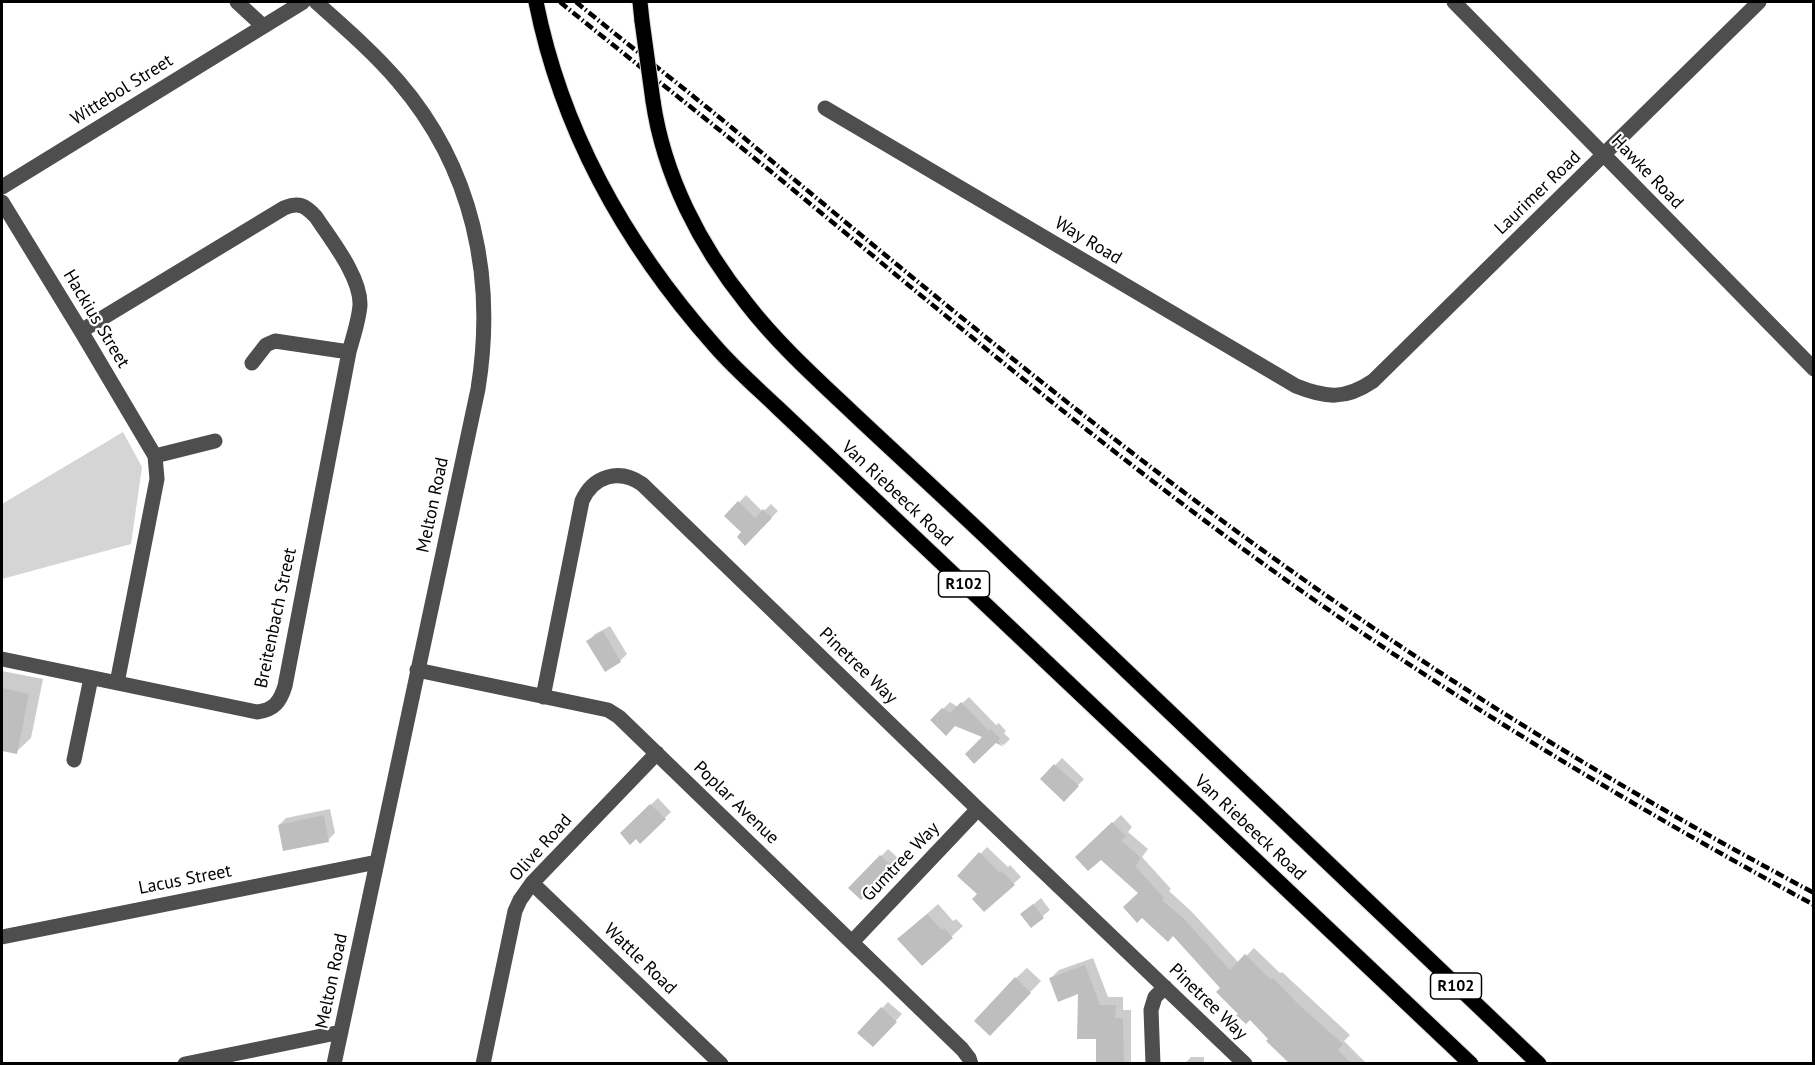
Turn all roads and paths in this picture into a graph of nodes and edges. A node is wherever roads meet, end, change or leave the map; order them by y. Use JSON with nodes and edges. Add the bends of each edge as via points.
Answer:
{"nodes":[{"id":1,"x":237,"y":2,"type":"edge"},
{"id":2,"x":303,"y":2,"type":"edge"},
{"id":3,"x":316,"y":2,"type":"edge"},
{"id":4,"x":536,"y":2,"type":"edge"},
{"id":5,"x":640,"y":2,"type":"edge"},
{"id":6,"x":1454,"y":2,"type":"edge"},
{"id":7,"x":1759,"y":2,"type":"edge"},
{"id":8,"x":263,"y":26,"type":"junction"},
{"id":9,"x":825,"y":108,"type":"dead end"},
{"id":10,"x":1604,"y":156,"type":"junction"},
{"id":11,"x":2,"y":187,"type":"edge"},
{"id":12,"x":2,"y":202,"type":"edge"},
{"id":13,"x":81,"y":331,"type":"junction"},
{"id":14,"x":349,"y":352,"type":"junction"},
{"id":15,"x":252,"y":363,"type":"dead end"},
{"id":16,"x":1814,"y":369,"type":"edge"},
{"id":17,"x":1335,"y":396,"type":"joint"},
{"id":18,"x":215,"y":441,"type":"dead end"},
{"id":19,"x":155,"y":456,"type":"junction"},
{"id":20,"x":2,"y":659,"type":"edge"},
{"id":21,"x":417,"y":670,"type":"junction"},
{"id":22,"x":91,"y":678,"type":"junction"},
{"id":23,"x":117,"y":683,"type":"junction"},
{"id":24,"x":543,"y":697,"type":"junction"},
{"id":25,"x":657,"y":753,"type":"junction"},
{"id":26,"x":74,"y":760,"type":"dead end"},
{"id":27,"x":978,"y":810,"type":"junction"},
{"id":28,"x":377,"y":862,"type":"junction"},
{"id":29,"x":532,"y":883,"type":"junction"},
{"id":30,"x":2,"y":937,"type":"edge"},
{"id":31,"x":852,"y":942,"type":"junction"},
{"id":32,"x":1165,"y":987,"type":"junction"},
{"id":33,"x":341,"y":1032,"type":"junction"},
{"id":34,"x":187,"y":1063,"type":"edge"},
{"id":35,"x":334,"y":1064,"type":"edge"},
{"id":36,"x":483,"y":1064,"type":"edge"},
{"id":37,"x":721,"y":1064,"type":"edge"},
{"id":38,"x":971,"y":1064,"type":"edge"},
{"id":39,"x":1153,"y":1064,"type":"edge"},
{"id":40,"x":1245,"y":1064,"type":"edge"},
{"id":41,"x":1471,"y":1064,"type":"edge"},
{"id":42,"x":1539,"y":1064,"type":"edge"}],
"edges":[{"from":1,"to":8,"type":"street"},
{"from":2,"to":8,"type":"street","name":"Wittebol Street"},
{"from":3,"to":21,"type":"street","name":"Melton Road","via":[[380,62],[428,121],[458,179],[479,252],[484,312],[480,371]]},
{"from":4,"to":41,"type":"main road","name":"Van Riebeeck Road","number":"R102","via":[[544,41],[568,113],[600,183],[657,274],[715,346]]},
{"from":5,"to":42,"type":"main road","name":"Van Riebeeck Road","number":"R102","bridge":true,"via":[[662,146],[704,244],[747,305],[812,374]]},
{"from":6,"to":10,"type":"street","name":"Hawke Road"},
{"from":7,"to":10,"type":"street","name":"Laurimer Road"},
{"from":8,"to":11,"type":"street","name":"Wittebol Street"},
{"from":9,"to":17,"type":"street","name":"Way Road","via":[[1296,386]]},
{"from":10,"to":16,"type":"street","name":"Hawke Road"},
{"from":10,"to":17,"type":"street","name":"Laurimer Road","via":[[1372,381],[1352,393]]},
{"from":12,"to":13,"type":"street","name":"Hackius Street"},
{"from":13,"to":14,"type":"street","name":"Breitenbach Street","via":[[294,204],[316,217],[357,287],[360,306]]},
{"from":13,"to":19,"type":"street","name":"Hackius Street"},
{"from":14,"to":15,"type":"street","via":[[275,341],[266,345]]},
{"from":14,"to":23,"type":"street","name":"Breitenbach Street","via":[[285,686],[278,702],[273,708],[257,712]]},
{"from":18,"to":19,"type":"street"},
{"from":19,"to":23,"type":"street","name":"Hackius Street","via":[[157,479]]},
{"from":20,"to":22,"type":"street","name":"Breitenbach Street"},
{"from":21,"to":24,"type":"street","name":"Poplar Avenue"},
{"from":21,"to":28,"type":"street","name":"Melton Road"},
{"from":22,"to":23,"type":"street","name":"Breitenbach Street"},
{"from":22,"to":26,"type":"street"},
{"from":24,"to":25,"type":"street","name":"Poplar Avenue","via":[[608,710]]},
{"from":24,"to":27,"type":"street","name":"Pinetree Way","via":[[582,501],[599,480],[625,476],[642,484]]},
{"from":25,"to":29,"type":"street","name":"Olive Road"},
{"from":25,"to":31,"type":"street","name":"Poplar Avenue"},
{"from":27,"to":31,"type":"street","name":"Gumtree Way"},
{"from":27,"to":32,"type":"street","name":"Pinetree Way"},
{"from":28,"to":30,"type":"street","name":"Lacus Street"},
{"from":28,"to":33,"type":"street","name":"Melton Road"},
{"from":29,"to":36,"type":"street","name":"Olive Road","via":[[515,911]]},
{"from":29,"to":37,"type":"street","name":"Wattle Road"},
{"from":31,"to":38,"type":"street","name":"Poplar Avenue","via":[[962,1049]]},
{"from":32,"to":39,"type":"street","via":[[1155,997],[1151,1010]]},
{"from":32,"to":40,"type":"street","name":"Pinetree Way"},
{"from":33,"to":34,"type":"street"},
{"from":33,"to":35,"type":"street","name":"Melton Road"}]}
